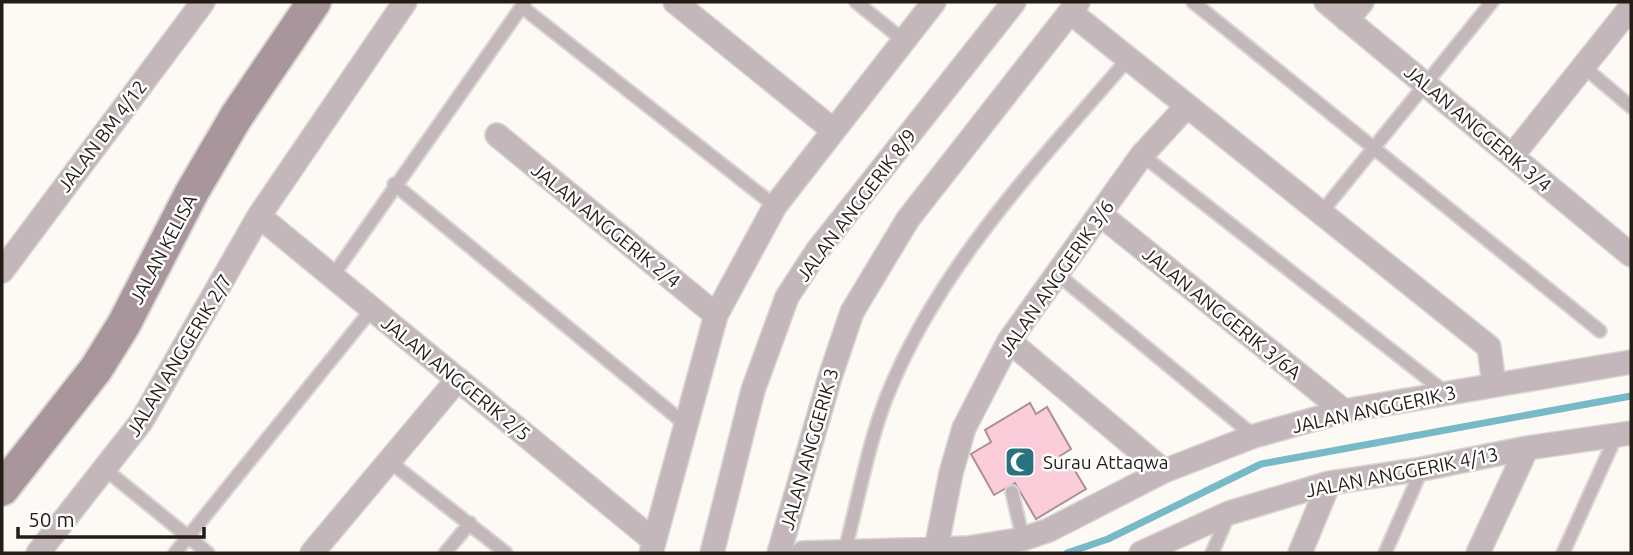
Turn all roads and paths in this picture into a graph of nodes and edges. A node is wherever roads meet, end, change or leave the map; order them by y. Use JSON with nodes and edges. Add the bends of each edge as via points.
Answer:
{"nodes":[{"id":1,"x":314,"y":2,"type":"edge"},
{"id":2,"x":405,"y":2,"type":"edge"},
{"id":3,"x":675,"y":2,"type":"edge"},
{"id":4,"x":856,"y":2,"type":"edge"},
{"id":5,"x":934,"y":2,"type":"edge"},
{"id":6,"x":1014,"y":2,"type":"edge"},
{"id":7,"x":1193,"y":2,"type":"edge"},
{"id":8,"x":1326,"y":2,"type":"edge"},
{"id":9,"x":1362,"y":2,"type":"edge"},
{"id":10,"x":1492,"y":2,"type":"edge"},
{"id":11,"x":199,"y":3,"type":"edge"},
{"id":12,"x":523,"y":4,"type":"edge"},
{"id":13,"x":1074,"y":7,"type":"edge"},
{"id":14,"x":1631,"y":8,"type":"edge"},
{"id":15,"x":1348,"y":20,"type":"junction"},
{"id":16,"x":903,"y":40,"type":"junction"},
{"id":17,"x":1127,"y":60,"type":"junction"},
{"id":18,"x":1584,"y":67,"type":"junction"},
{"id":19,"x":1425,"y":84,"type":"junction"},
{"id":20,"x":1187,"y":106,"type":"junction"},
{"id":21,"x":1631,"y":107,"type":"edge"},
{"id":22,"x":833,"y":130,"type":"junction"},
{"id":23,"x":496,"y":135,"type":"dead end"},
{"id":24,"x":1373,"y":148,"type":"junction"},
{"id":25,"x":1142,"y":155,"type":"junction"},
{"id":26,"x":1512,"y":156,"type":"junction"},
{"id":27,"x":394,"y":184,"type":"junction"},
{"id":28,"x":775,"y":206,"type":"junction"},
{"id":29,"x":1321,"y":213,"type":"junction"},
{"id":30,"x":1101,"y":215,"type":"junction"},
{"id":31,"x":259,"y":216,"type":"junction"},
{"id":32,"x":1631,"y":255,"type":"edge"},
{"id":33,"x":2,"y":271,"type":"edge"},
{"id":34,"x":1056,"y":274,"type":"junction"},
{"id":35,"x":332,"y":276,"type":"junction"},
{"id":36,"x":372,"y":309,"type":"junction"},
{"id":37,"x":716,"y":315,"type":"junction"},
{"id":38,"x":1601,"y":331,"type":"dead end"},
{"id":39,"x":1009,"y":341,"type":"junction"},
{"id":40,"x":1631,"y":362,"type":"edge"},
{"id":41,"x":458,"y":379,"type":"junction"},
{"id":42,"x":1494,"y":385,"type":"junction"},
{"id":43,"x":1446,"y":393,"type":"junction"},
{"id":44,"x":1344,"y":411,"type":"junction"},
{"id":45,"x":685,"y":424,"type":"junction"},
{"id":46,"x":1624,"y":433,"type":"edge"},
{"id":47,"x":1254,"y":436,"type":"junction"},
{"id":48,"x":1527,"y":448,"type":"junction"},
{"id":49,"x":389,"y":461,"type":"junction"},
{"id":50,"x":1422,"y":469,"type":"junction"},
{"id":51,"x":106,"y":470,"type":"junction"},
{"id":52,"x":1164,"y":471,"type":"junction"},
{"id":53,"x":1329,"y":483,"type":"junction"},
{"id":54,"x":2,"y":489,"type":"edge"},
{"id":55,"x":1012,"y":492,"type":"dead end"},
{"id":56,"x":1229,"y":513,"type":"junction"},
{"id":57,"x":470,"y":523,"type":"junction"},
{"id":58,"x":188,"y":538,"type":"junction"},
{"id":59,"x":1023,"y":539,"type":"junction"},
{"id":60,"x":652,"y":547,"type":"edge"},
{"id":61,"x":936,"y":549,"type":"junction"},
{"id":62,"x":845,"y":551,"type":"junction"},
{"id":63,"x":38,"y":553,"type":"edge"},
{"id":64,"x":175,"y":553,"type":"edge"},
{"id":65,"x":208,"y":553,"type":"edge"},
{"id":66,"x":312,"y":553,"type":"edge"},
{"id":67,"x":445,"y":553,"type":"edge"},
{"id":68,"x":506,"y":553,"type":"edge"},
{"id":69,"x":712,"y":553,"type":"edge"},
{"id":70,"x":779,"y":553,"type":"edge"},
{"id":71,"x":803,"y":553,"type":"edge"},
{"id":72,"x":1141,"y":553,"type":"edge"},
{"id":73,"x":1212,"y":553,"type":"edge"},
{"id":74,"x":1300,"y":553,"type":"edge"},
{"id":75,"x":1385,"y":553,"type":"edge"},
{"id":76,"x":1478,"y":553,"type":"edge"},
{"id":77,"x":1563,"y":553,"type":"edge"}],
"edges":[{"from":1,"to":54,"type":"main road","name":"JALAN KELISA","via":[[205,170],[96,369]]},
{"from":2,"to":31,"type":"street","name":"JALAN ANGGERIK 2/7"},
{"from":3,"to":22,"type":"street"},
{"from":4,"to":16,"type":"lane"},
{"from":5,"to":16,"type":"street"},
{"from":6,"to":69,"type":"street","name":"JALAN ANGGERIK 8/9","via":[[817,251],[788,297],[753,390]]},
{"from":7,"to":24,"type":"lane"},
{"from":8,"to":15,"type":"street","name":"JALAN ANGGERIK 3/4"},
{"from":9,"to":15,"type":"street"},
{"from":10,"to":19,"type":"lane"},
{"from":11,"to":33,"type":"street","name":"JALAN BM 4/12"},
{"from":12,"to":27,"type":"lane"},
{"from":12,"to":28,"type":"lane"},
{"from":13,"to":17,"type":"street"},
{"from":13,"to":70,"type":"street","name":"JALAN ANGGERIK 3","via":[[908,219],[852,312]]},
{"from":14,"to":18,"type":"street"},
{"from":15,"to":19,"type":"street","name":"JALAN ANGGERIK 3/4"},
{"from":16,"to":22,"type":"street"},
{"from":17,"to":20,"type":"street"},
{"from":17,"to":62,"type":"lane","via":[[993,216],[933,302],[887,397]]},
{"from":18,"to":21,"type":"lane"},
{"from":18,"to":26,"type":"street"},
{"from":19,"to":24,"type":"lane"},
{"from":19,"to":26,"type":"street","name":"JALAN ANGGERIK 3/4"},
{"from":20,"to":25,"type":"street","name":"JALAN ANGGERIK 3/6"},
{"from":20,"to":29,"type":"street"},
{"from":22,"to":28,"type":"street"},
{"from":23,"to":37,"type":"street","name":"JALAN ANGGERIK 2/4"},
{"from":24,"to":29,"type":"lane"},
{"from":24,"to":38,"type":"lane"},
{"from":25,"to":30,"type":"street","name":"JALAN ANGGERIK 3/6"},
{"from":25,"to":43,"type":"lane"},
{"from":26,"to":32,"type":"street","name":"JALAN ANGGERIK 3/4"},
{"from":27,"to":35,"type":"lane"},
{"from":27,"to":45,"type":"lane"},
{"from":28,"to":37,"type":"street"},
{"from":29,"to":42,"type":"street","via":[[1489,347]]},
{"from":30,"to":34,"type":"street","name":"JALAN ANGGERIK 3/6"},
{"from":30,"to":44,"type":"street","name":"JALAN ANGGERIK 3/6A"},
{"from":31,"to":35,"type":"street","name":"JALAN ANGGERIK 2/5"},
{"from":31,"to":51,"type":"street","name":"JALAN ANGGERIK 2/7","via":[[162,391]]},
{"from":34,"to":39,"type":"street","name":"JALAN ANGGERIK 3/6"},
{"from":34,"to":47,"type":"lane"},
{"from":35,"to":36,"type":"street","name":"JALAN ANGGERIK 2/5"},
{"from":36,"to":41,"type":"street","name":"JALAN ANGGERIK 2/5"},
{"from":36,"to":58,"type":"lane"},
{"from":37,"to":45,"type":"street"},
{"from":39,"to":52,"type":"street"},
{"from":39,"to":61,"type":"street","name":"JALAN ANGGERIK 3/6","via":[[964,428]]},
{"from":40,"to":42,"type":"street","name":"JALAN ANGGERIK 3"},
{"from":41,"to":49,"type":"street"},
{"from":41,"to":60,"type":"street","name":"JALAN ANGGERIK 2/5"},
{"from":42,"to":43,"type":"street","name":"JALAN ANGGERIK 3"},
{"from":43,"to":44,"type":"street","name":"JALAN ANGGERIK 3"},
{"from":44,"to":47,"type":"street","name":"JALAN ANGGERIK 3"},
{"from":45,"to":60,"type":"street"},
{"from":46,"to":48,"type":"street","name":"JALAN ANGGERIK 4/13"},
{"from":46,"to":77,"type":"lane"},
{"from":47,"to":52,"type":"street","name":"JALAN ANGGERIK 3"},
{"from":48,"to":50,"type":"street","name":"JALAN ANGGERIK 4/13"},
{"from":48,"to":76,"type":"street"},
{"from":49,"to":57,"type":"lane"},
{"from":49,"to":66,"type":"street"},
{"from":50,"to":53,"type":"street","name":"JALAN ANGGERIK 4/13"},
{"from":50,"to":75,"type":"lane"},
{"from":51,"to":58,"type":"lane"},
{"from":51,"to":63,"type":"street","name":"JALAN ANGGERIK 2/7"},
{"from":52,"to":59,"type":"street","name":"JALAN ANGGERIK 3"},
{"from":53,"to":56,"type":"street","name":"JALAN ANGGERIK 4/13"},
{"from":53,"to":74,"type":"street"},
{"from":55,"to":59,"type":"lane"},
{"from":56,"to":72,"type":"street","name":"JALAN ANGGERIK 4/13"},
{"from":56,"to":73,"type":"lane"},
{"from":57,"to":67,"type":"lane"},
{"from":57,"to":68,"type":"lane"},
{"from":58,"to":64,"type":"lane"},
{"from":58,"to":65,"type":"lane"},
{"from":59,"to":61,"type":"street","name":"JALAN ANGGERIK 3"},
{"from":61,"to":62,"type":"street","name":"JALAN ANGGERIK 3"},
{"from":62,"to":71,"type":"street","name":"JALAN ANGGERIK 3"}]}
